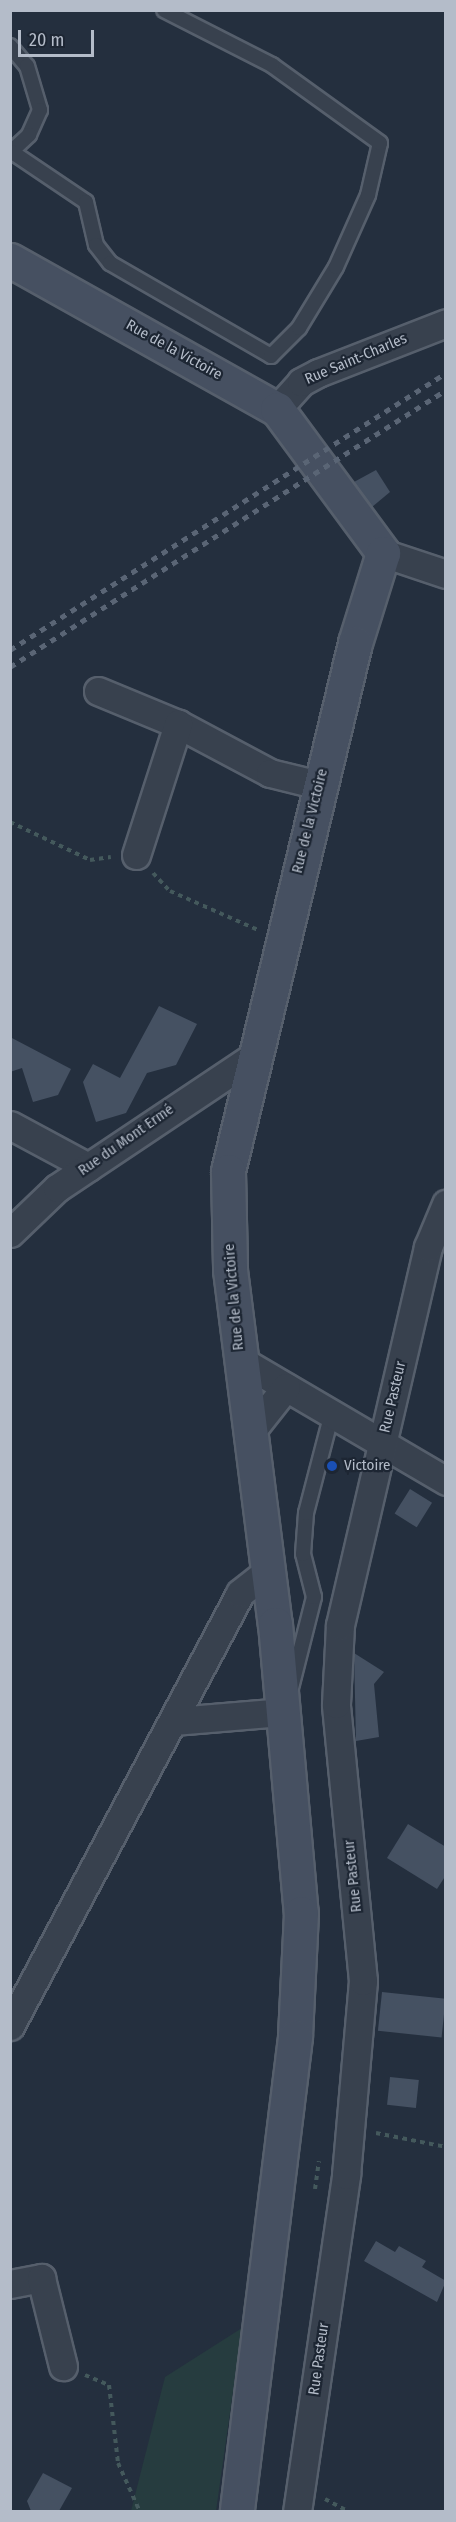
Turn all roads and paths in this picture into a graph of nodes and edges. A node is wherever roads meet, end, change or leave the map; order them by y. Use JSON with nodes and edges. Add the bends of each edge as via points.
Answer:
{"nodes":[{"id":1,"x":164,"y":10,"type":"edge"},
{"id":2,"x":10,"y":46,"type":"edge"},
{"id":3,"x":11,"y":153,"type":"edge"},
{"id":4,"x":10,"y":260,"type":"edge"},
{"id":5,"x":446,"y":323,"type":"edge"},
{"id":6,"x":277,"y":409,"type":"junction"},
{"id":7,"x":383,"y":553,"type":"junction"},
{"id":8,"x":446,"y":574,"type":"edge"},
{"id":9,"x":98,"y":691,"type":"dead end"},
{"id":10,"x":178,"y":724,"type":"junction"},
{"id":11,"x":320,"y":784,"type":"junction"},
{"id":12,"x":136,"y":855,"type":"dead end"},
{"id":13,"x":250,"y":1059,"type":"junction"},
{"id":14,"x":10,"y":1125,"type":"edge"},
{"id":15,"x":88,"y":1167,"type":"junction"},
{"id":16,"x":446,"y":1204,"type":"edge"},
{"id":17,"x":10,"y":1233,"type":"edge"},
{"id":18,"x":240,"y":1360,"type":"junction"},
{"id":19,"x":286,"y":1387,"type":"junction"},
{"id":20,"x":332,"y":1413,"type":"junction"},
{"id":21,"x":248,"y":1435,"type":"junction"},
{"id":22,"x":383,"y":1442,"type":"junction"},
{"id":23,"x":446,"y":1481,"type":"edge"},
{"id":24,"x":267,"y":1572,"type":"junction"},
{"id":25,"x":283,"y":1712,"type":"junction"},
{"id":26,"x":176,"y":1721,"type":"junction"},
{"id":27,"x":10,"y":2026,"type":"edge"},
{"id":28,"x":350,"y":2130,"type":"junction"},
{"id":29,"x":446,"y":2147,"type":"edge"},
{"id":30,"x":320,"y":2149,"type":"dead end"},
{"id":31,"x":314,"y":2196,"type":"dead end"},
{"id":32,"x":10,"y":2284,"type":"edge"},
{"id":33,"x":63,"y":2366,"type":"joint"},
{"id":34,"x":140,"y":2511,"type":"edge"},
{"id":35,"x":237,"y":2511,"type":"edge"},
{"id":36,"x":297,"y":2511,"type":"edge"}],
"edges":[{"from":1,"to":3,"type":"lane","via":[[272,65],[380,143],[368,195],[336,267],[299,328],[271,356],[110,263],[96,244],[86,202]]},
{"from":2,"to":3,"type":"lane","via":[[27,66],[40,110],[30,135]]},
{"from":4,"to":6,"type":"street","name":"Rue de la Victoire"},
{"from":5,"to":6,"type":"street","name":"Rue Saint-Charles","via":[[301,382]]},
{"from":6,"to":7,"type":"street","name":"Rue de la Victoire"},
{"from":7,"to":8,"type":"street"},
{"from":7,"to":11,"type":"street","name":"Rue de la Victoire"},
{"from":9,"to":10,"type":"street"},
{"from":10,"to":11,"type":"street","via":[[270,773]]},
{"from":10,"to":12,"type":"street"},
{"from":11,"to":13,"type":"street","name":"Rue de la Victoire"},
{"from":13,"to":15,"type":"street","name":"Rue du Mont Ermé"},
{"from":13,"to":18,"type":"street","name":"Rue de la Victoire","via":[[228,1171]]},
{"from":14,"to":15,"type":"street"},
{"from":15,"to":17,"type":"street","name":"Rue du Mont Ermé"},
{"from":16,"to":22,"type":"street","name":"Rue Pasteur","via":[[428,1247]]},
{"from":18,"to":19,"type":"street"},
{"from":18,"to":21,"type":"street","name":"Rue de la Victoire"},
{"from":19,"to":20,"type":"street"},
{"from":19,"to":21,"type":"street"},
{"from":20,"to":22,"type":"street"},
{"from":20,"to":25,"type":"lane","via":[[306,1513],[303,1554],[314,1597],[308,1634]]},
{"from":21,"to":24,"type":"street","name":"Rue de la Victoire"},
{"from":22,"to":23,"type":"street"},
{"from":22,"to":28,"type":"street","name":"Rue Pasteur","via":[[340,1625],[336,1704],[363,1981]]},
{"from":24,"to":25,"type":"street","name":"Rue de la Victoire"},
{"from":24,"to":26,"type":"street","via":[[240,1593]]},
{"from":25,"to":26,"type":"street"},
{"from":25,"to":35,"type":"street","name":"Rue de la Victoire","via":[[301,1913],[296,2037]]},
{"from":26,"to":27,"type":"street"},
{"from":28,"to":29,"type":"path"},
{"from":28,"to":36,"type":"street","name":"Rue Pasteur"},
{"from":30,"to":31,"type":"path"},
{"from":32,"to":33,"type":"street","via":[[41,2278]]},
{"from":33,"to":34,"type":"path","via":[[109,2385],[113,2439]]}]}
